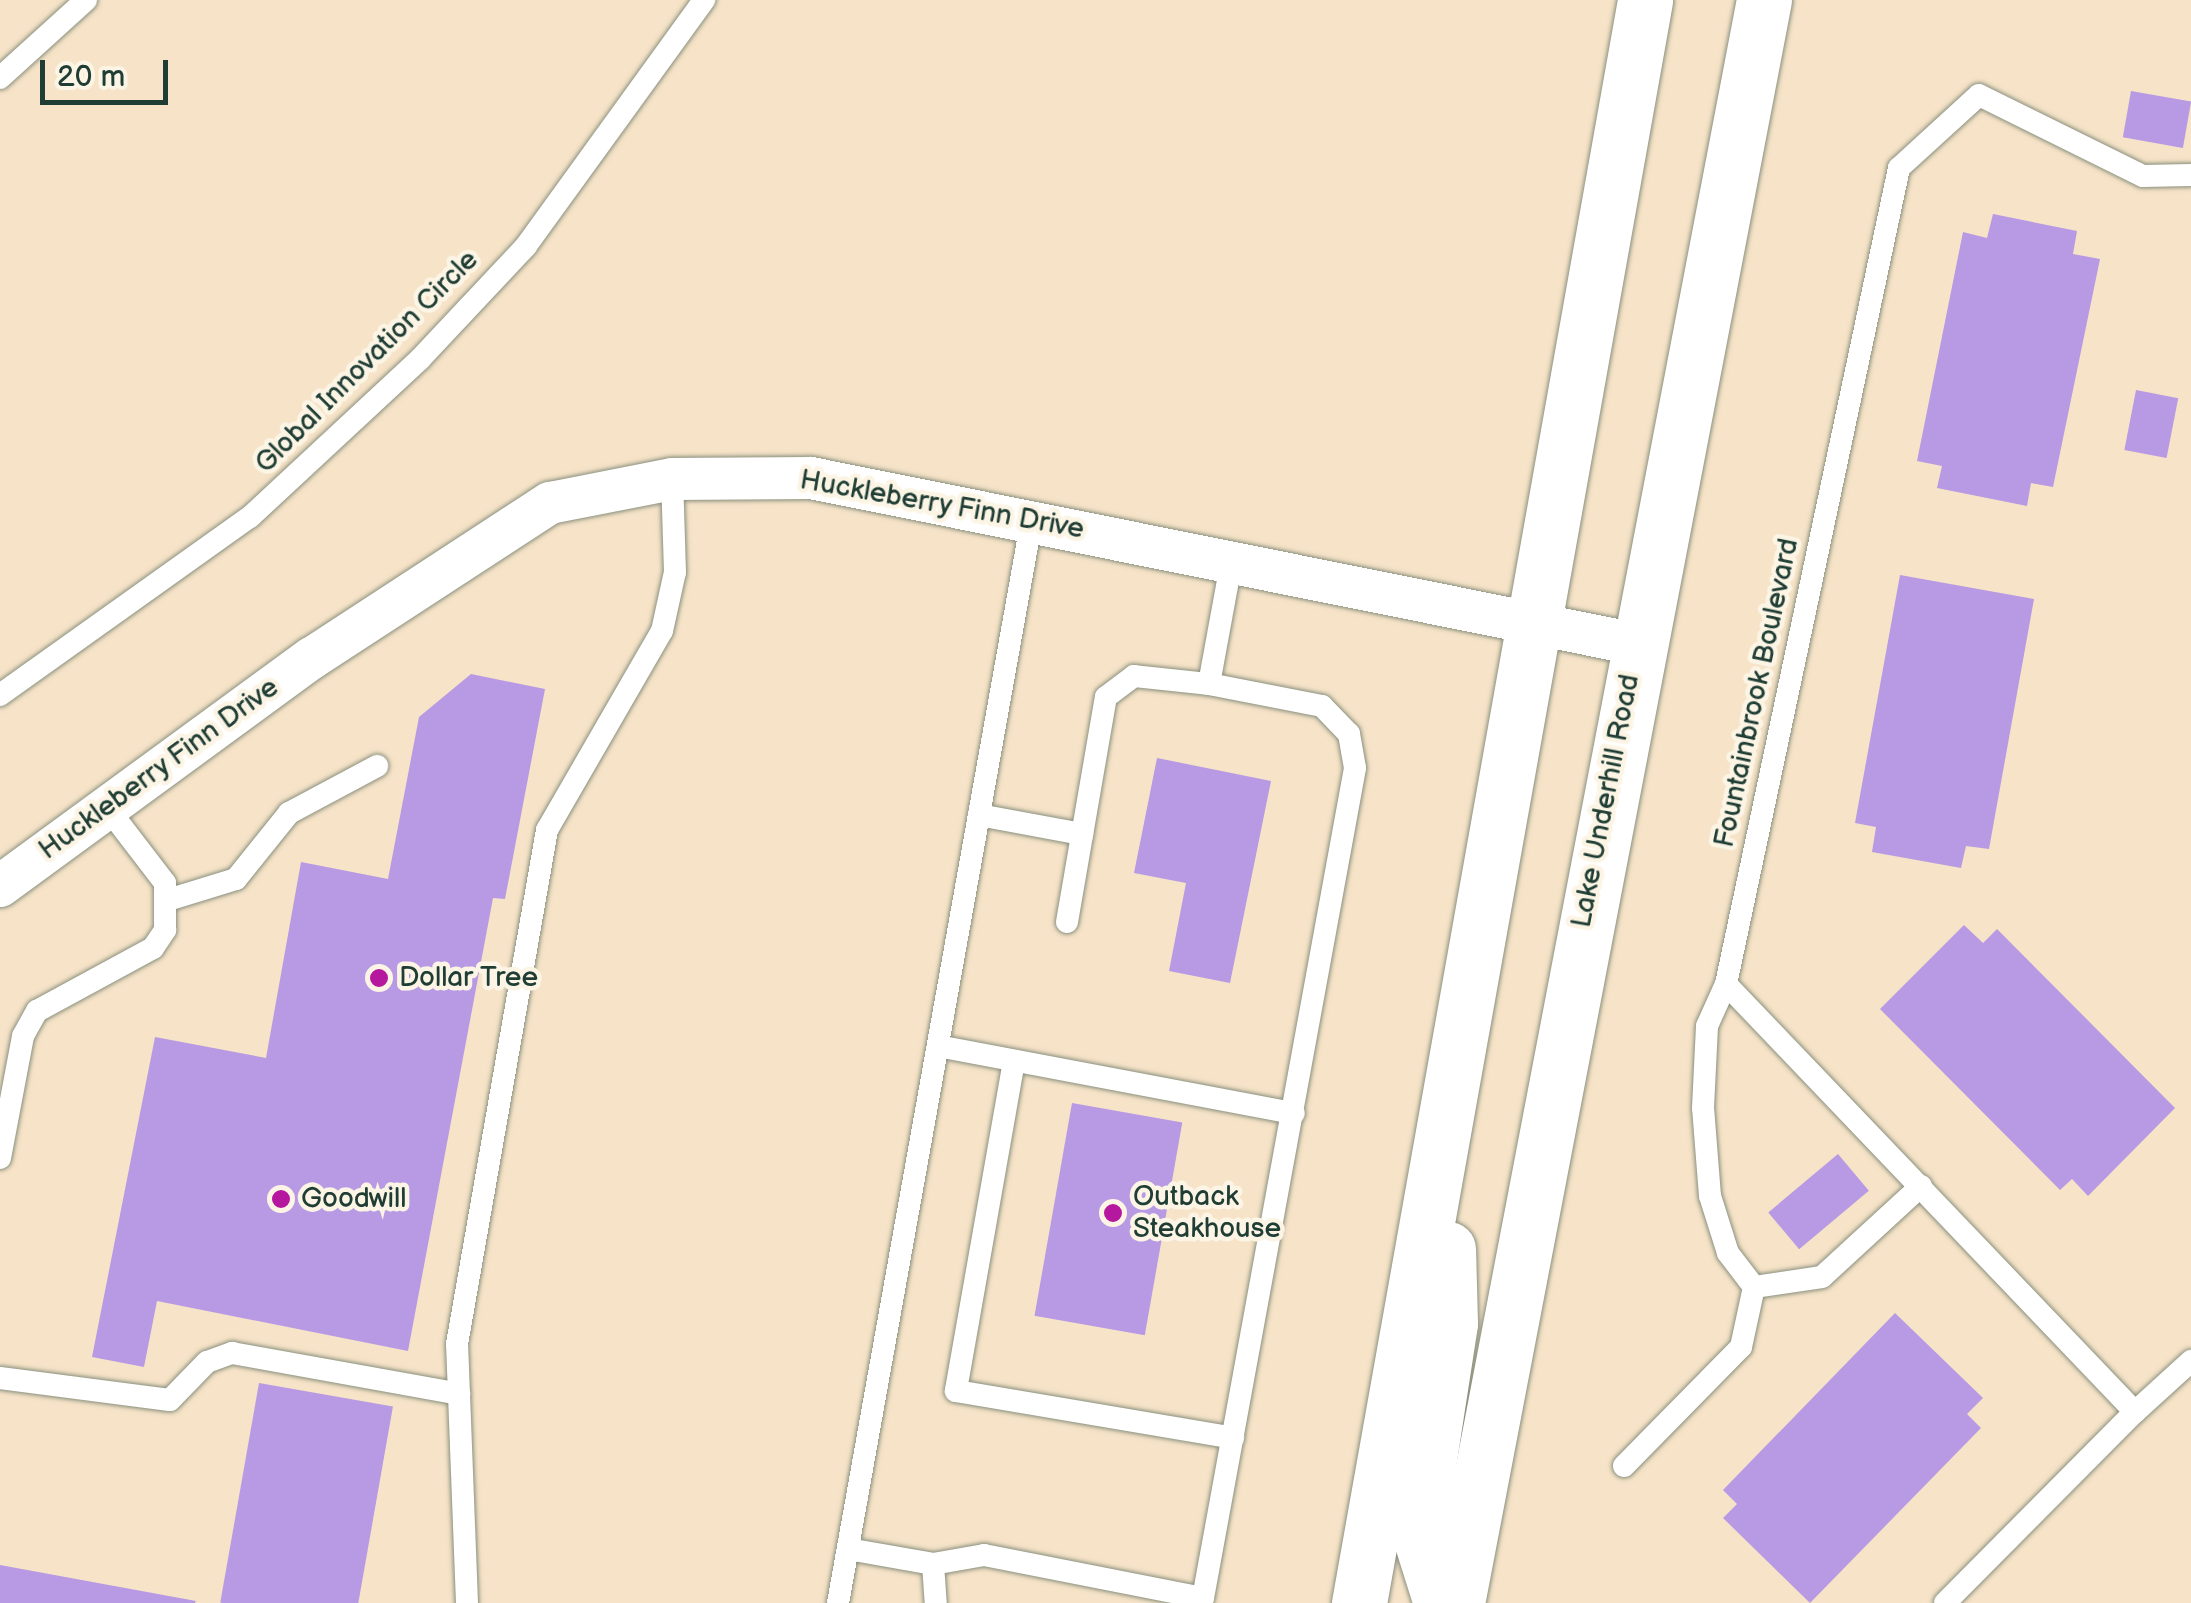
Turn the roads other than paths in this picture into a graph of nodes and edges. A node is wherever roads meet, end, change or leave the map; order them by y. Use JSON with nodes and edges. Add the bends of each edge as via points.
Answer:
{"nodes":[{"id":1,"x":86,"y":0,"type":"edge"},
{"id":2,"x":704,"y":0,"type":"edge"},
{"id":3,"x":1645,"y":0,"type":"edge"},
{"id":4,"x":1764,"y":0,"type":"edge"},
{"id":5,"x":0,"y":78,"type":"edge"},
{"id":6,"x":2191,"y":175,"type":"edge"},
{"id":7,"x":672,"y":479,"type":"junction"},
{"id":8,"x":1032,"y":518,"type":"junction"},
{"id":9,"x":1232,"y":559,"type":"junction"},
{"id":10,"x":1532,"y":623,"type":"junction"},
{"id":11,"x":1636,"y":644,"type":"junction"},
{"id":12,"x":1210,"y":684,"type":"junction"},
{"id":13,"x":0,"y":695,"type":"edge"},
{"id":14,"x":376,"y":766,"type":"dead end"},
{"id":15,"x":106,"y":806,"type":"junction"},
{"id":16,"x":979,"y":815,"type":"junction"},
{"id":17,"x":1082,"y":834,"type":"junction"},
{"id":18,"x":0,"y":886,"type":"edge"},
{"id":19,"x":172,"y":900,"type":"junction"},
{"id":20,"x":1067,"y":922,"type":"dead end"},
{"id":21,"x":1726,"y":984,"type":"junction"},
{"id":22,"x":938,"y":1046,"type":"junction"},
{"id":23,"x":1014,"y":1061,"type":"junction"},
{"id":24,"x":1294,"y":1113,"type":"junction"},
{"id":25,"x":1446,"y":1131,"type":"junction"},
{"id":26,"x":0,"y":1158,"type":"edge"},
{"id":27,"x":1921,"y":1186,"type":"junction"},
{"id":28,"x":1754,"y":1287,"type":"junction"},
{"id":29,"x":2191,"y":1361,"type":"edge"},
{"id":30,"x":0,"y":1378,"type":"edge"},
{"id":31,"x":459,"y":1394,"type":"junction"},
{"id":32,"x":2135,"y":1412,"type":"junction"},
{"id":33,"x":1234,"y":1438,"type":"junction"},
{"id":34,"x":1624,"y":1466,"type":"dead end"},
{"id":35,"x":848,"y":1549,"type":"junction"},
{"id":36,"x":934,"y":1564,"type":"junction"},
{"id":37,"x":467,"y":1603,"type":"edge"},
{"id":38,"x":838,"y":1603,"type":"edge"},
{"id":39,"x":936,"y":1603,"type":"edge"},
{"id":40,"x":1359,"y":1603,"type":"edge"},
{"id":41,"x":1441,"y":1603,"type":"edge"},
{"id":42,"x":1457,"y":1603,"type":"edge"},
{"id":43,"x":1944,"y":1603,"type":"edge"}],
"edges":[{"from":1,"to":5,"type":"lane"},
{"from":2,"to":13,"type":"lane","name":"Global Innovation Circle","via":[[526,246],[380,399],[188,566]]},
{"from":3,"to":10,"type":"street"},
{"from":4,"to":11,"type":"street","name":"Lake Underhill Road"},
{"from":6,"to":21,"type":"lane","name":"Fountainbrook Boulevard","via":[[2143,176],[1978,95],[1899,168]]},
{"from":7,"to":8,"type":"street","name":"Huckleberry Finn Drive","via":[[812,478]]},
{"from":7,"to":15,"type":"street","name":"Huckleberry Finn Drive","via":[[550,503]]},
{"from":7,"to":31,"type":"lane","via":[[675,572],[662,631],[547,830],[457,1344]]},
{"from":8,"to":9,"type":"street","name":"Huckleberry Finn Drive"},
{"from":8,"to":16,"type":"lane"},
{"from":9,"to":10,"type":"street","name":"Huckleberry Finn Drive"},
{"from":9,"to":12,"type":"lane"},
{"from":10,"to":11,"type":"street","name":"Huckleberry Finn Drive"},
{"from":10,"to":25,"type":"street"},
{"from":11,"to":42,"type":"street","name":"Lake Underhill Road"},
{"from":12,"to":17,"type":"lane","via":[[1152,674],[1115,684]]},
{"from":12,"to":24,"type":"lane","via":[[1322,706],[1354,748]]},
{"from":14,"to":19,"type":"lane","via":[[289,813],[236,879]]},
{"from":15,"to":18,"type":"street","name":"Huckleberry Finn Drive"},
{"from":15,"to":19,"type":"lane"},
{"from":16,"to":17,"type":"lane"},
{"from":16,"to":22,"type":"lane"},
{"from":17,"to":20,"type":"lane"},
{"from":19,"to":26,"type":"lane","via":[[153,948],[37,1011],[22,1036]]},
{"from":21,"to":27,"type":"lane"},
{"from":21,"to":28,"type":"lane","via":[[1707,1026],[1710,1196],[1728,1253]]},
{"from":22,"to":23,"type":"lane"},
{"from":22,"to":35,"type":"lane"},
{"from":23,"to":24,"type":"lane"},
{"from":23,"to":33,"type":"lane","via":[[956,1391]]},
{"from":24,"to":33,"type":"lane"},
{"from":25,"to":40,"type":"street"},
{"from":25,"to":41,"type":"street","via":[[1450,1323],[1418,1530]]},
{"from":27,"to":28,"type":"lane","via":[[1822,1277]]},
{"from":27,"to":32,"type":"lane"},
{"from":28,"to":34,"type":"lane","via":[[1742,1348]]},
{"from":29,"to":32,"type":"lane"},
{"from":30,"to":31,"type":"lane","via":[[170,1400],[208,1362],[232,1353]]},
{"from":31,"to":37,"type":"lane"},
{"from":32,"to":43,"type":"lane"},
{"from":33,"to":36,"type":"lane","via":[[1203,1598],[984,1555]]},
{"from":35,"to":36,"type":"lane"},
{"from":35,"to":38,"type":"lane"},
{"from":36,"to":39,"type":"lane"}]}
